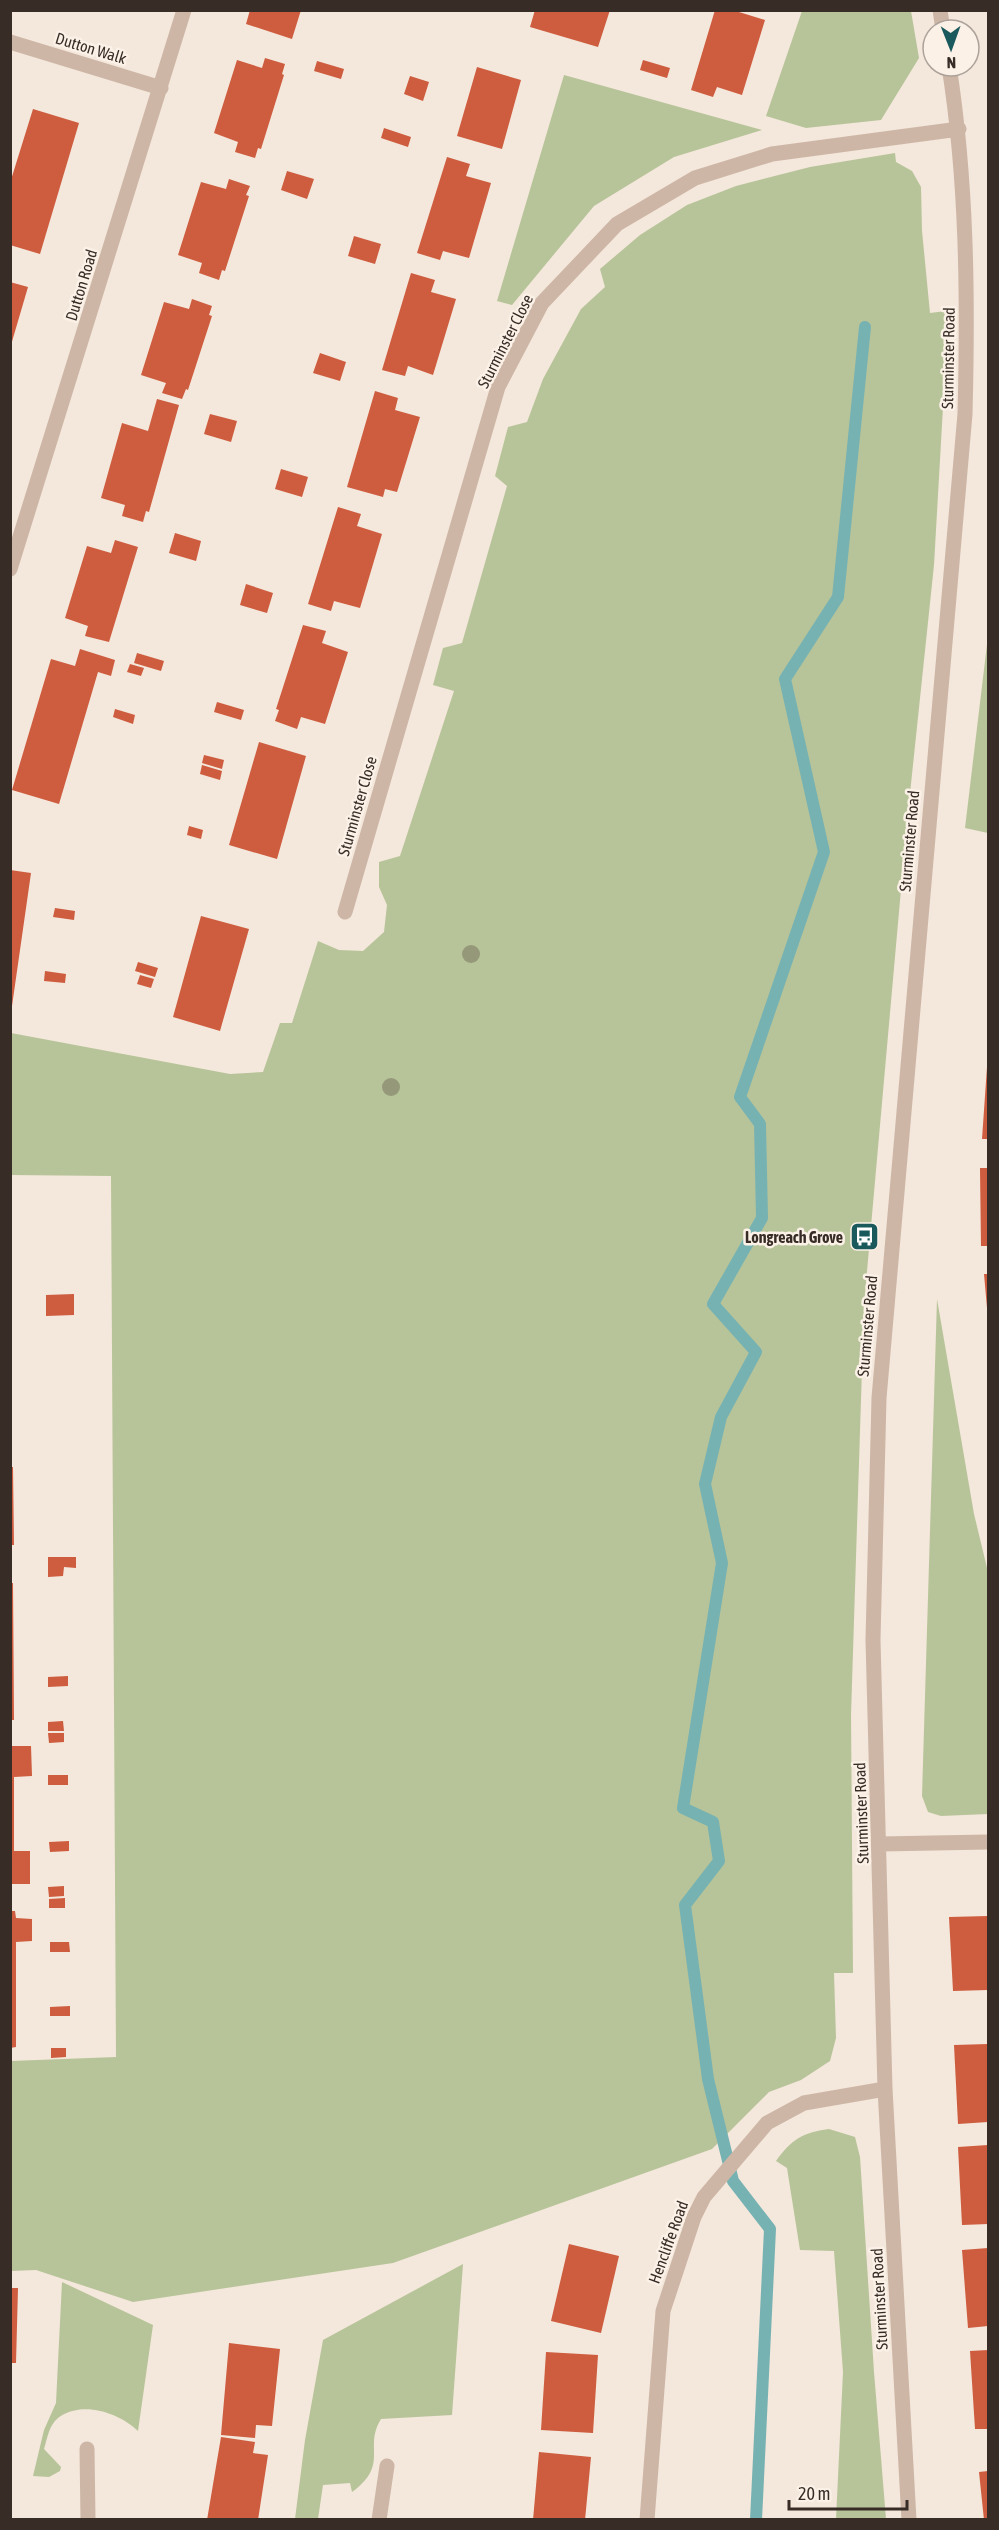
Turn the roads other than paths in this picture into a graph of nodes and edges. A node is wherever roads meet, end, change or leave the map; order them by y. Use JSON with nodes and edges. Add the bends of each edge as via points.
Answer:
{"nodes":[{"id":1,"x":184,"y":10,"type":"edge"},
{"id":2,"x":10,"y":42,"type":"edge"},
{"id":3,"x":951,"y":78,"type":"edge"},
{"id":4,"x":161,"y":88,"type":"junction"},
{"id":5,"x":959,"y":129,"type":"junction"},
{"id":6,"x":10,"y":569,"type":"edge"},
{"id":7,"x":345,"y":912,"type":"dead end"},
{"id":8,"x":988,"y":1842,"type":"edge"},
{"id":9,"x":880,"y":1844,"type":"junction"},
{"id":10,"x":885,"y":2089,"type":"junction"},
{"id":11,"x":87,"y":2449,"type":"dead end"},
{"id":12,"x":387,"y":2466,"type":"dead end"},
{"id":13,"x":88,"y":2520,"type":"edge"},
{"id":14,"x":379,"y":2520,"type":"edge"},
{"id":15,"x":647,"y":2520,"type":"edge"},
{"id":16,"x":909,"y":2520,"type":"edge"}],
"edges":[{"from":1,"to":4,"type":"street","name":"Dutton Road"},
{"from":2,"to":4,"type":"street","name":"Dutton Walk"},
{"from":3,"to":5,"type":"street","name":"Sturminster Road"},
{"from":4,"to":6,"type":"street","name":"Dutton Road"},
{"from":5,"to":7,"type":"street","name":"Sturminster Close","via":[[772,154],[694,178],[617,224],[542,303],[498,387]]},
{"from":5,"to":9,"type":"street","name":"Sturminster Road","via":[[967,315],[965,414],[879,1398],[873,1640]]},
{"from":8,"to":9,"type":"street"},
{"from":9,"to":10,"type":"street","name":"Sturminster Road"},
{"from":10,"to":15,"type":"street","name":"Hencliffe Road","via":[[804,2103],[767,2123],[704,2197],[663,2311]]},
{"from":10,"to":16,"type":"street","name":"Sturminster Road"},
{"from":11,"to":13,"type":"street"},
{"from":12,"to":14,"type":"street"}]}
